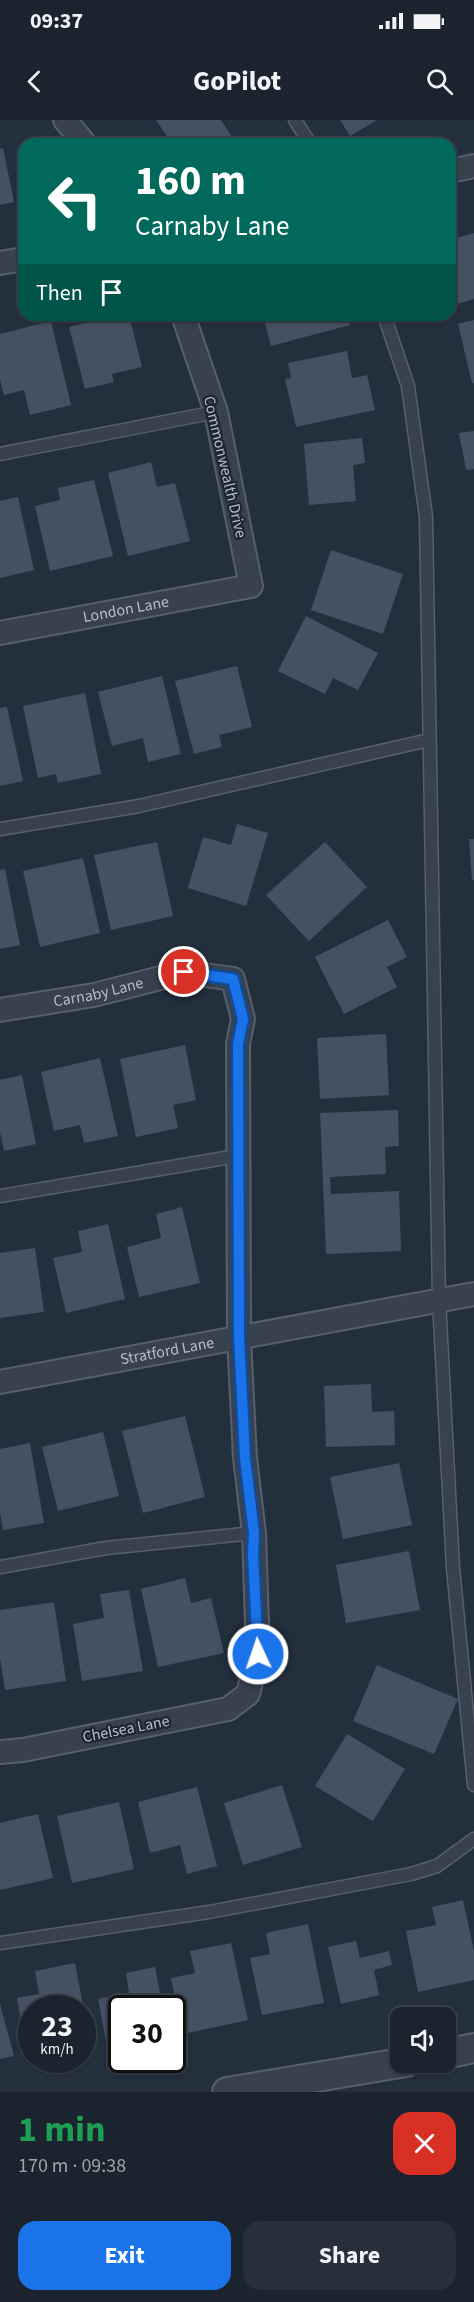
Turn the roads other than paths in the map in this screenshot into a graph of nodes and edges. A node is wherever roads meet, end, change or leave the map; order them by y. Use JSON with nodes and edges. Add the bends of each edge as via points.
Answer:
{"nodes":[{"id":1,"x":65,"y":120,"type":"edge"},
{"id":2,"x":295,"y":120,"type":"edge"},
{"id":3,"x":80,"y":138,"type":"edge"},
{"id":4,"x":306,"y":138,"type":"edge"},
{"id":5,"x":474,"y":166,"type":"edge"},
{"id":6,"x":456,"y":170,"type":"edge"},
{"id":7,"x":18,"y":260,"type":"edge"},
{"id":8,"x":0,"y":263,"type":"edge"},
{"id":9,"x":185,"y":321,"type":"edge"},
{"id":10,"x":386,"y":321,"type":"edge"},
{"id":11,"x":216,"y":412,"type":"junction"},
{"id":12,"x":0,"y":454,"type":"edge"},
{"id":13,"x":251,"y":586,"type":"joint"},
{"id":14,"x":0,"y":633,"type":"edge"},
{"id":15,"x":429,"y":740,"type":"junction"},
{"id":16,"x":0,"y":829,"type":"edge"},
{"id":17,"x":0,"y":1010,"type":"edge"},
{"id":18,"x":237,"y":1156,"type":"junction"},
{"id":19,"x":0,"y":1196,"type":"edge"},
{"id":20,"x":474,"y":1294,"type":"edge"},
{"id":21,"x":439,"y":1300,"type":"junction"},
{"id":22,"x":239,"y":1337,"type":"junction"},
{"id":23,"x":0,"y":1382,"type":"edge"},
{"id":24,"x":254,"y":1533,"type":"junction"},
{"id":25,"x":0,"y":1567,"type":"edge"},
{"id":26,"x":0,"y":1752,"type":"edge"},
{"id":27,"x":474,"y":1785,"type":"edge"},
{"id":28,"x":474,"y":1839,"type":"edge"},
{"id":29,"x":0,"y":1943,"type":"edge"},
{"id":30,"x":474,"y":2048,"type":"edge"},
{"id":31,"x":456,"y":2052,"type":"edge"},
{"id":32,"x":390,"y":2065,"type":"edge"},
{"id":33,"x":227,"y":2092,"type":"edge"}],
"edges":[{"from":1,"to":3,"type":"street"},
{"from":2,"to":4,"type":"lane"},
{"from":5,"to":6,"type":"street"},
{"from":7,"to":8,"type":"street"},
{"from":9,"to":11,"type":"street","name":"Commonwealth Drive"},
{"from":10,"to":15,"type":"lane","via":[[408,386],[426,517]]},
{"from":11,"to":12,"type":"lane"},
{"from":11,"to":13,"type":"street","name":"Commonwealth Drive"},
{"from":13,"to":14,"type":"street","name":"London Lane"},
{"from":15,"to":16,"type":"lane","via":[[139,806]]},
{"from":15,"to":21,"type":"lane"},
{"from":17,"to":18,"type":"street","name":"Carnaby Lane","via":[[94,995],[184,972],[233,979],[243,1019],[238,1044]]},
{"from":18,"to":19,"type":"lane"},
{"from":18,"to":22,"type":"street"},
{"from":20,"to":21,"type":"street","name":"Stratford Lane"},
{"from":21,"to":22,"type":"street","name":"Stratford Lane"},
{"from":21,"to":27,"type":"lane","via":[[453,1568]]},
{"from":22,"to":23,"type":"street","name":"Stratford Lane"},
{"from":22,"to":24,"type":"street","via":[[245,1458]]},
{"from":24,"to":25,"type":"lane","via":[[106,1548]]},
{"from":24,"to":26,"type":"street","name":"Chelsea Lane","via":[[258,1654],[248,1694],[228,1709]]},
{"from":28,"to":29,"type":"lane","via":[[437,1866],[411,1875],[209,1912]]},
{"from":30,"to":31,"type":"street"},
{"from":32,"to":33,"type":"street"}]}
